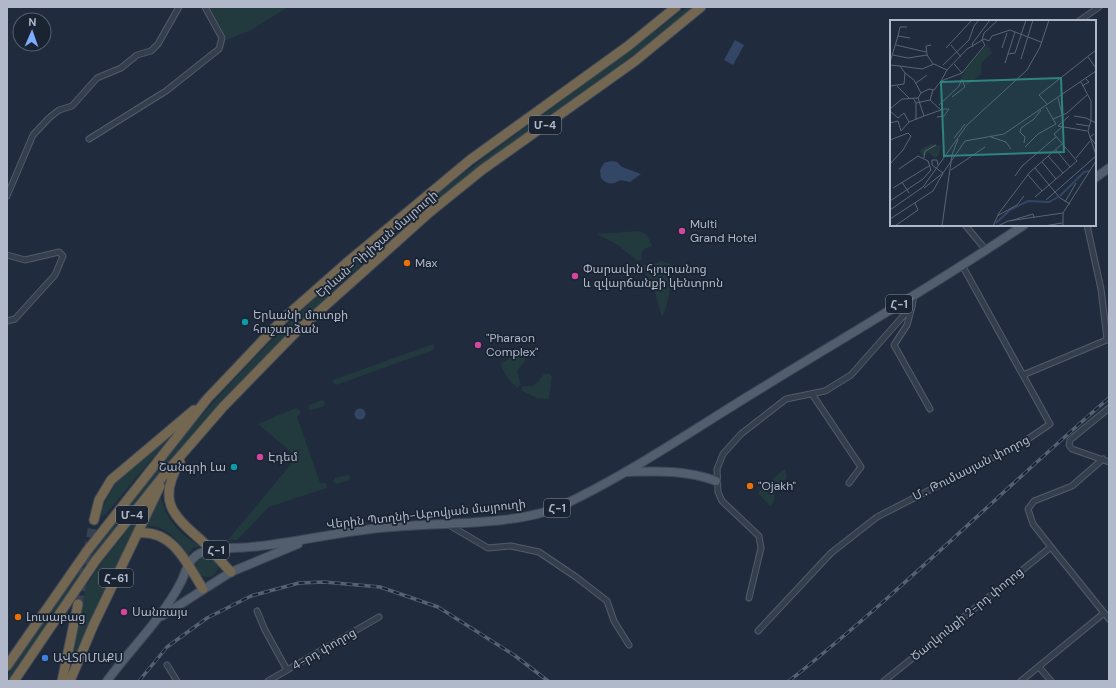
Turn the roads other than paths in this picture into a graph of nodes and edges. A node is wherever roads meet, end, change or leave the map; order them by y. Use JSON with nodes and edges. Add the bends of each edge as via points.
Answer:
{"nodes":[{"id":1,"x":179,"y":7,"type":"edge"},
{"id":2,"x":205,"y":7,"type":"edge"},
{"id":3,"x":676,"y":7,"type":"edge"},
{"id":4,"x":700,"y":7,"type":"edge"},
{"id":5,"x":1099,"y":7,"type":"edge"},
{"id":6,"x":1080,"y":20,"type":"edge"},
{"id":7,"x":89,"y":139,"type":"dead end"},
{"id":8,"x":1109,"y":168,"type":"edge"},
{"id":9,"x":1096,"y":177,"type":"edge"},
{"id":10,"x":7,"y":196,"type":"edge"},
{"id":11,"x":967,"y":226,"type":"edge"},
{"id":12,"x":1022,"y":226,"type":"edge"},
{"id":13,"x":1087,"y":226,"type":"edge"},
{"id":14,"x":986,"y":250,"type":"junction"},
{"id":15,"x":7,"y":255,"type":"edge"},
{"id":16,"x":962,"y":265,"type":"junction"},
{"id":17,"x":914,"y":294,"type":"junction"},
{"id":18,"x":912,"y":306,"type":"junction"},
{"id":19,"x":7,"y":321,"type":"edge"},
{"id":20,"x":1108,"y":339,"type":"edge"},
{"id":21,"x":1023,"y":375,"type":"junction"},
{"id":22,"x":812,"y":394,"type":"junction"},
{"id":23,"x":208,"y":399,"type":"junction"},
{"id":24,"x":1109,"y":408,"type":"edge"},
{"id":25,"x":930,"y":409,"type":"dead end"},
{"id":26,"x":187,"y":450,"type":"junction"},
{"id":27,"x":1103,"y":459,"type":"junction"},
{"id":28,"x":1109,"y":462,"type":"edge"},
{"id":29,"x":626,"y":472,"type":"junction"},
{"id":30,"x":164,"y":475,"type":"junction"},
{"id":31,"x":716,"y":481,"type":"junction"},
{"id":32,"x":849,"y":483,"type":"dead end"},
{"id":33,"x":94,"y":520,"type":"tunnel mouth"},
{"id":34,"x":447,"y":523,"type":"junction"},
{"id":35,"x":138,"y":533,"type":"junction"},
{"id":36,"x":309,"y":539,"type":"junction"},
{"id":37,"x":1051,"y":547,"type":"junction"},
{"id":38,"x":210,"y":550,"type":"junction"},
{"id":39,"x":188,"y":565,"type":"junction"},
{"id":40,"x":231,"y":572,"type":"junction"},
{"id":41,"x":203,"y":589,"type":"junction"},
{"id":42,"x":749,"y":598,"type":"dead end"},
{"id":43,"x":78,"y":604,"type":"tunnel mouth"},
{"id":44,"x":257,"y":611,"type":"dead end"},
{"id":45,"x":1104,"y":613,"type":"junction"},
{"id":46,"x":379,"y":617,"type":"dead end"},
{"id":47,"x":158,"y":618,"type":"junction"},
{"id":48,"x":1109,"y":619,"type":"edge"},
{"id":49,"x":758,"y":631,"type":"dead end"},
{"id":50,"x":629,"y":645,"type":"dead end"},
{"id":51,"x":168,"y":665,"type":"dead end"},
{"id":52,"x":7,"y":666,"type":"edge"},
{"id":53,"x":1039,"y":667,"type":"junction"},
{"id":54,"x":287,"y":670,"type":"junction"},
{"id":55,"x":14,"y":681,"type":"edge"},
{"id":56,"x":62,"y":681,"type":"edge"},
{"id":57,"x":70,"y":681,"type":"edge"},
{"id":58,"x":107,"y":681,"type":"edge"},
{"id":59,"x":177,"y":681,"type":"edge"},
{"id":60,"x":268,"y":681,"type":"edge"},
{"id":61,"x":884,"y":681,"type":"edge"},
{"id":62,"x":1021,"y":681,"type":"edge"},
{"id":63,"x":1051,"y":681,"type":"edge"}],
"edges":[{"from":1,"to":10,"type":"street","via":[[158,44],[151,51],[137,55],[121,68],[97,78],[72,106],[54,114],[33,135]]},
{"from":2,"to":7,"type":"street","via":[[222,38],[219,49],[166,91]]},
{"from":3,"to":23,"type":"highway","name":"Երևան-Դիլիջան մայրուղի","number":"Մ-4","via":[[628,46],[470,160],[420,200],[284,319]]},
{"from":4,"to":26,"type":"highway","name":"Երևան-Դիլիջան մայրուղի","number":"Մ-4","via":[[635,61],[482,170],[430,212],[296,331],[223,407]]},
{"from":5,"to":6,"type":"street"},
{"from":8,"to":9,"type":"main road"},
{"from":11,"to":14,"type":"street"},
{"from":12,"to":14,"type":"main road","number":"Հ-1"},
{"from":13,"to":20,"type":"street","via":[[1101,288]]},
{"from":14,"to":16,"type":"main road","number":"Հ-1"},
{"from":15,"to":19,"type":"street","via":[[25,260],[58,252],[62,256],[55,275],[15,319]]},
{"from":16,"to":17,"type":"main road","number":"Հ-1"},
{"from":16,"to":21,"type":"street","name":"Մ․ Թումասյան փողոց"},
{"from":17,"to":18,"type":"street"},
{"from":17,"to":29,"type":"main road","name":"Վերին Պտղնի-Աբովյան մայրուղի","number":"Հ-1"},
{"from":18,"to":22,"type":"street","via":[[851,375],[825,391]]},
{"from":18,"to":25,"type":"street","via":[[907,325],[894,345]]},
{"from":20,"to":21,"type":"street"},
{"from":21,"to":49,"type":"street","name":"Մ․ Թումասյան փողոց","via":[[1050,424],[1025,441],[877,517],[831,553]]},
{"from":22,"to":31,"type":"street","via":[[786,400],[742,434],[723,454],[717,469]]},
{"from":22,"to":32,"type":"street","via":[[861,467]]},
{"from":23,"to":33,"type":"highway","via":[[111,480],[99,500]]},
{"from":23,"to":52,"type":"highway","name":"Երևան-Դիլիջան մայրուղի","number":"Մ-4","via":[[87,550]]},
{"from":24,"to":27,"type":"street","via":[[1070,440],[1069,445],[1072,449]]},
{"from":26,"to":30,"type":"highway","name":"Երևան-Դիլիջան մայրուղի","number":"Մ-4"},
{"from":26,"to":38,"type":"highway","via":[[169,489],[170,507],[186,528]]},
{"from":27,"to":28,"type":"street"},
{"from":27,"to":37,"type":"street","via":[[1072,486],[1034,501],[1028,509],[1031,519]]},
{"from":29,"to":31,"type":"main road","via":[[681,472]]},
{"from":29,"to":34,"type":"main road","name":"Վերին Պտղնի-Աբովյան մայրուղի","number":"Հ-1","via":[[538,515]]},
{"from":30,"to":35,"type":"highway","number":"Հ-61"},
{"from":30,"to":55,"type":"highway","name":"Երևան-Դիլիջան մայրուղի","number":"Մ-4","via":[[96,560]]},
{"from":31,"to":42,"type":"street","via":[[722,501],[759,536],[761,548]]},
{"from":34,"to":36,"type":"main road","name":"Վերին Պտղնի-Աբովյան մայրուղի","number":"Հ-1","via":[[340,532]]},
{"from":34,"to":50,"type":"street","via":[[488,548],[511,546],[539,552],[607,601],[614,621]]},
{"from":35,"to":39,"type":"highway","via":[[152,533],[165,538]]},
{"from":35,"to":57,"type":"highway","number":"Հ-61","via":[[93,626]]},
{"from":36,"to":38,"type":"main road","name":"Վերին Պտղնի-Աբովյան մայրուղի","number":"Հ-1","via":[[256,547]]},
{"from":36,"to":40,"type":"main road","name":"Վերին Պտղնի-Աբովյան մայրուղի","number":"Հ-1"},
{"from":37,"to":45,"type":"street"},
{"from":37,"to":61,"type":"street","name":"Ծաղկունքի 2-րդ փողոց"},
{"from":38,"to":39,"type":"main road","name":"Վերին Պտղնի-Աբովյան մայրուղի","number":"Հ-1","via":[[194,557]]},
{"from":38,"to":40,"type":"highway"},
{"from":39,"to":41,"type":"highway"},
{"from":39,"to":47,"type":"main road","name":"Վերին Պտղնի-Աբովյան մայրուղի","number":"Հ-1","via":[[181,582]]},
{"from":40,"to":41,"type":"main road","name":"Վերին Պտղնի-Աբովյան մայրուղի","number":"Հ-1"},
{"from":41,"to":47,"type":"main road","name":"Վերին Պտղնի-Աբովյան մայրուղի","number":"Հ-1"},
{"from":43,"to":56,"type":"highway"},
{"from":44,"to":54,"type":"street"},
{"from":45,"to":48,"type":"street"},
{"from":45,"to":53,"type":"street"},
{"from":46,"to":54,"type":"street","name":"4-րդ փողոց"},
{"from":47,"to":58,"type":"main road","name":"Վերին Պտղնի-Աբովյան մայրուղի","number":"Հ-1"},
{"from":51,"to":59,"type":"street"},
{"from":53,"to":62,"type":"street"},
{"from":53,"to":63,"type":"street"},
{"from":54,"to":60,"type":"street","name":"4-րդ փողոց"}]}
